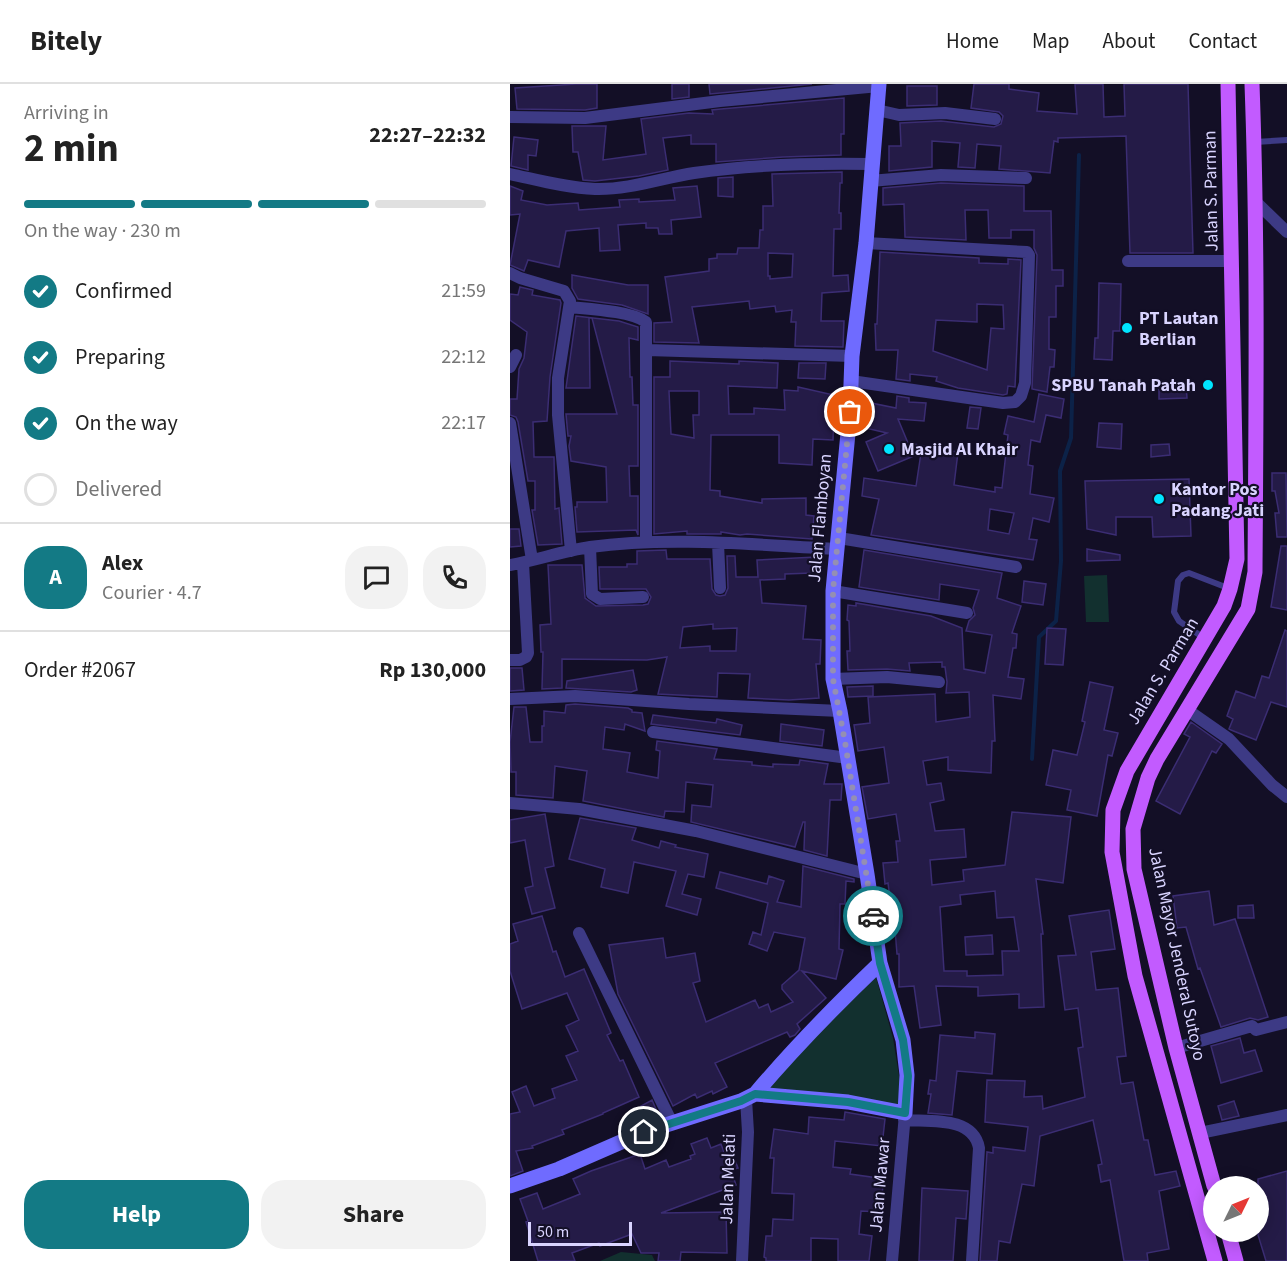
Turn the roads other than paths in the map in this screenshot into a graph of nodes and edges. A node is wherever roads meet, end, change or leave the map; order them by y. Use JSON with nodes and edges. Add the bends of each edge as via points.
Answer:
{"nodes":[{"id":1,"x":1228,"y":84,"type":"edge"},
{"id":2,"x":1252,"y":84,"type":"edge"},
{"id":3,"x":879,"y":85,"type":"edge"},
{"id":4,"x":877,"y":110,"type":"junction"},
{"id":5,"x":510,"y":117,"type":"edge"},
{"id":6,"x":995,"y":119,"type":"dead end"},
{"id":7,"x":1287,"y":140,"type":"edge"},
{"id":8,"x":1254,"y":142,"type":"junction"},
{"id":9,"x":872,"y":164,"type":"junction"},
{"id":10,"x":510,"y":174,"type":"edge"},
{"id":11,"x":1026,"y":178,"type":"dead end"},
{"id":12,"x":870,"y":181,"type":"junction"},
{"id":13,"x":1256,"y":202,"type":"junction"},
{"id":14,"x":1287,"y":232,"type":"edge"},
{"id":15,"x":866,"y":243,"type":"junction"},
{"id":16,"x":1128,"y":261,"type":"dead end"},
{"id":17,"x":1232,"y":261,"type":"junction"},
{"id":18,"x":510,"y":273,"type":"edge"},
{"id":19,"x":570,"y":307,"type":"junction"},
{"id":20,"x":647,"y":350,"type":"junction"},
{"id":21,"x":516,"y":355,"type":"dead end"},
{"id":22,"x":852,"y":356,"type":"junction"},
{"id":23,"x":510,"y":367,"type":"edge"},
{"id":24,"x":851,"y":381,"type":"junction"},
{"id":25,"x":510,"y":423,"type":"edge"},
{"id":26,"x":646,"y":542,"type":"junction"},
{"id":27,"x":718,"y":543,"type":"junction"},
{"id":28,"x":838,"y":544,"type":"junction"},
{"id":29,"x":590,"y":547,"type":"junction"},
{"id":30,"x":571,"y":551,"type":"junction"},
{"id":31,"x":527,"y":562,"type":"junction"},
{"id":32,"x":510,"y":565,"type":"edge"},
{"id":33,"x":1016,"y":567,"type":"dead end"},
{"id":34,"x":720,"y":588,"type":"dead end"},
{"id":35,"x":1230,"y":589,"type":"junction"},
{"id":36,"x":833,"y":591,"type":"junction"},
{"id":37,"x":643,"y":597,"type":"dead end"},
{"id":38,"x":967,"y":613,"type":"dead end"},
{"id":39,"x":1204,"y":638,"type":"junction"},
{"id":40,"x":510,"y":660,"type":"edge"},
{"id":41,"x":833,"y":679,"type":"junction"},
{"id":42,"x":939,"y":682,"type":"dead end"},
{"id":43,"x":510,"y":699,"type":"edge"},
{"id":44,"x":1186,"y":709,"type":"junction"},
{"id":45,"x":840,"y":711,"type":"junction"},
{"id":46,"x":653,"y":732,"type":"dead end"},
{"id":47,"x":848,"y":758,"type":"junction"},
{"id":48,"x":1287,"y":797,"type":"edge"},
{"id":49,"x":510,"y":803,"type":"edge"},
{"id":50,"x":867,"y":874,"type":"junction"},
{"id":51,"x":579,"y":933,"type":"dead end"},
{"id":52,"x":880,"y":963,"type":"junction"},
{"id":53,"x":1287,"y":1022,"type":"edge"},
{"id":54,"x":1176,"y":1048,"type":"junction"},
{"id":55,"x":751,"y":1096,"type":"junction"},
{"id":56,"x":904,"y":1116,"type":"junction"},
{"id":57,"x":1287,"y":1116,"type":"edge"},
{"id":58,"x":672,"y":1123,"type":"junction"},
{"id":59,"x":1200,"y":1132,"type":"junction"},
{"id":60,"x":1205,"y":1153,"type":"junction"},
{"id":61,"x":1186,"y":1158,"type":"junction"},
{"id":62,"x":1212,"y":1176,"type":"edge"},
{"id":63,"x":510,"y":1186,"type":"edge"},
{"id":64,"x":1231,"y":1242,"type":"edge"},
{"id":65,"x":742,"y":1261,"type":"edge"},
{"id":66,"x":892,"y":1261,"type":"edge"},
{"id":67,"x":972,"y":1261,"type":"edge"},
{"id":68,"x":1215,"y":1261,"type":"edge"},
{"id":69,"x":1236,"y":1261,"type":"edge"}],
"edges":[{"from":1,"to":17,"type":"main road","name":"Jalan S. Parman"},
{"from":2,"to":8,"type":"main road"},
{"from":3,"to":4,"type":"street","name":"Jalan Flamboyan"},
{"from":3,"to":5,"type":"street","via":[[585,118]]},
{"from":4,"to":6,"type":"street","via":[[899,115],[945,113]]},
{"from":4,"to":9,"type":"street","name":"Jalan Flamboyan"},
{"from":7,"to":8,"type":"lane"},
{"from":8,"to":13,"type":"main road"},
{"from":9,"to":10,"type":"street","via":[[759,166],[595,189]]},
{"from":9,"to":12,"type":"street","name":"Jalan Flamboyan"},
{"from":11,"to":12,"type":"street","via":[[941,175]]},
{"from":12,"to":15,"type":"street","name":"Jalan Flamboyan"},
{"from":13,"to":14,"type":"street"},
{"from":13,"to":44,"type":"main road","name":"Jalan Mayor Jenderal Sutoyo","via":[[1253,588],[1248,609]]},
{"from":15,"to":22,"type":"street","name":"Jalan Flamboyan"},
{"from":15,"to":24,"type":"street","via":[[1027,252],[1025,383],[1015,402],[1003,403]]},
{"from":16,"to":17,"type":"street"},
{"from":17,"to":35,"type":"main road","name":"Jalan S. Parman","via":[[1237,559]]},
{"from":18,"to":19,"type":"street","via":[[564,291]]},
{"from":19,"to":20,"type":"street","via":[[606,310],[644,320]]},
{"from":19,"to":30,"type":"street","via":[[558,378],[558,415]]},
{"from":20,"to":22,"type":"street"},
{"from":20,"to":26,"type":"street"},
{"from":21,"to":23,"type":"street"},
{"from":22,"to":24,"type":"street","name":"Jalan Flamboyan"},
{"from":24,"to":28,"type":"street","name":"Jalan Flamboyan"},
{"from":25,"to":31,"type":"street"},
{"from":26,"to":27,"type":"street"},
{"from":26,"to":29,"type":"street"},
{"from":27,"to":28,"type":"street"},
{"from":27,"to":34,"type":"street"},
{"from":28,"to":33,"type":"street"},
{"from":28,"to":36,"type":"street","name":"Jalan Flamboyan"},
{"from":29,"to":30,"type":"street"},
{"from":29,"to":37,"type":"street","via":[[592,594],[596,598]]},
{"from":30,"to":31,"type":"street"},
{"from":31,"to":32,"type":"street"},
{"from":31,"to":40,"type":"street","via":[[528,652],[520,660]]},
{"from":35,"to":39,"type":"main road","name":"Jalan S. Parman"},
{"from":35,"to":39,"type":"lane","via":[[1190,573],[1178,581],[1173,612],[1179,621]]},
{"from":36,"to":38,"type":"street"},
{"from":36,"to":41,"type":"street","name":"Jalan Flamboyan"},
{"from":39,"to":61,"type":"main road","name":"Jalan S. Parman","via":[[1127,771],[1113,810],[1112,852],[1135,976]]},
{"from":41,"to":42,"type":"street","via":[[887,677]]},
{"from":41,"to":45,"type":"street","name":"Jalan Flamboyan"},
{"from":43,"to":45,"type":"street","via":[[575,696]]},
{"from":44,"to":48,"type":"street","via":[[1229,739]]},
{"from":44,"to":54,"type":"main road","name":"Jalan Mayor Jenderal Sutoyo","via":[[1148,778],[1133,829],[1134,869]]},
{"from":45,"to":47,"type":"street","name":"Jalan Flamboyan"},
{"from":46,"to":47,"type":"street"},
{"from":47,"to":50,"type":"street","name":"Jalan Flamboyan"},
{"from":49,"to":50,"type":"street","via":[[579,809],[696,831]]},
{"from":50,"to":52,"type":"street","name":"Jalan Flamboyan"},
{"from":51,"to":58,"type":"street"},
{"from":52,"to":55,"type":"street"},
{"from":52,"to":56,"type":"street","name":"Jalan Flamboyan","via":[[903,1040],[908,1076]]},
{"from":53,"to":54,"type":"street","via":[[1256,1030],[1252,1026]]},
{"from":54,"to":59,"type":"main road","name":"Jalan Mayor Jenderal Sutoyo"},
{"from":55,"to":56,"type":"street","via":[[848,1102]]},
{"from":55,"to":58,"type":"street"},
{"from":55,"to":65,"type":"street","name":"Jalan Melati"},
{"from":56,"to":66,"type":"street","name":"Jalan Mawar"},
{"from":56,"to":67,"type":"street","via":[[961,1125],[972,1131],[977,1140]]},
{"from":57,"to":59,"type":"street"},
{"from":58,"to":63,"type":"street"},
{"from":59,"to":60,"type":"main road","name":"Jalan Mayor Jenderal Sutoyo"},
{"from":60,"to":61,"type":"main road"},
{"from":60,"to":62,"type":"main road","name":"Jalan Mayor Jenderal Sutoyo"},
{"from":61,"to":68,"type":"main road","name":"Jalan S. Parman"},
{"from":64,"to":69,"type":"main road"}]}
